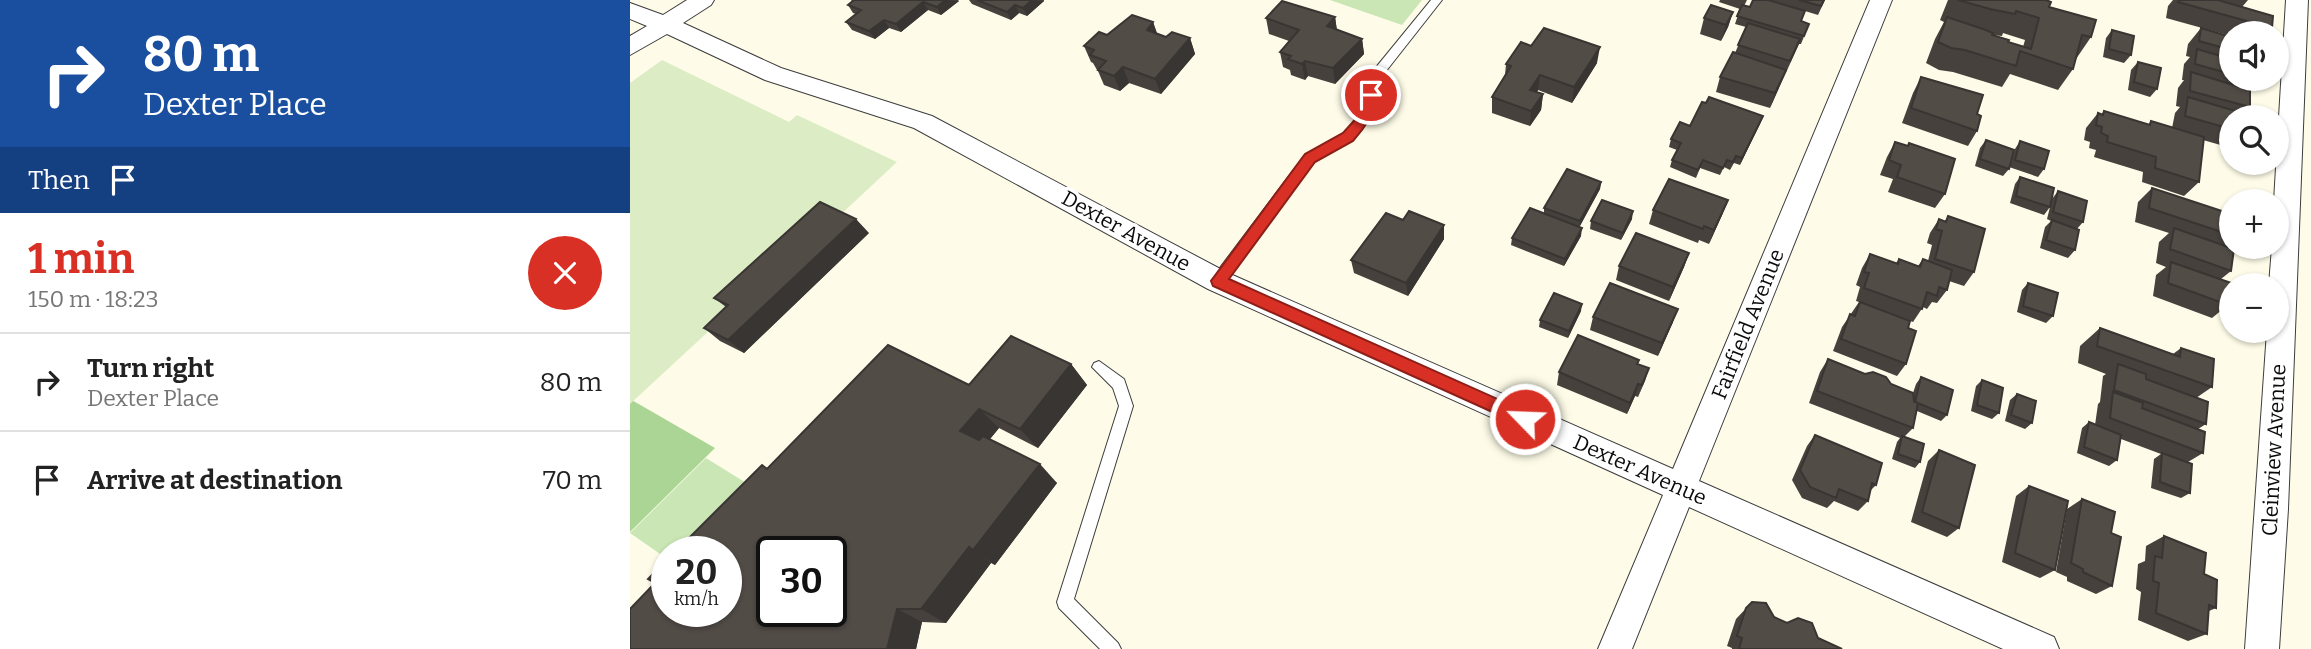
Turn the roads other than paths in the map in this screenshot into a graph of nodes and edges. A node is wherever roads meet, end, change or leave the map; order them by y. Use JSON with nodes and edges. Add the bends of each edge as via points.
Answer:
{"nodes":[{"id":1,"x":704,"y":0,"type":"edge"},
{"id":2,"x":1437,"y":0,"type":"edge"},
{"id":3,"x":1881,"y":0,"type":"edge"},
{"id":4,"x":2297,"y":0,"type":"edge"},
{"id":5,"x":630,"y":10,"type":"edge"},
{"id":6,"x":665,"y":24,"type":"junction"},
{"id":7,"x":630,"y":47,"type":"edge"},
{"id":8,"x":1219,"y":281,"type":"junction"},
{"id":9,"x":1099,"y":367,"type":"dead end"},
{"id":10,"x":1681,"y":489,"type":"junction"},
{"id":11,"x":1112,"y":649,"type":"edge"},
{"id":12,"x":1615,"y":649,"type":"edge"},
{"id":13,"x":2042,"y":649,"type":"edge"},
{"id":14,"x":2262,"y":649,"type":"edge"}],
"edges":[{"from":1,"to":6,"type":"street"},
{"from":2,"to":8,"type":"lane","via":[[1377,74],[1366,115],[1348,137],[1310,158]]},
{"from":3,"to":10,"type":"street","name":"Fairfield Avenue"},
{"from":4,"to":14,"type":"street","name":"Cleinview Avenue"},
{"from":5,"to":6,"type":"street","name":"Dexter Avenue"},
{"from":6,"to":7,"type":"street"},
{"from":6,"to":8,"type":"street","name":"Dexter Avenue","via":[[773,74],[923,122]]},
{"from":8,"to":10,"type":"street","name":"Dexter Avenue"},
{"from":9,"to":11,"type":"lane","via":[[1119,384],[1126,406],[1065,602]]},
{"from":10,"to":12,"type":"street","name":"Fairfield Avenue"},
{"from":10,"to":13,"type":"street","name":"Dexter Avenue"}]}
